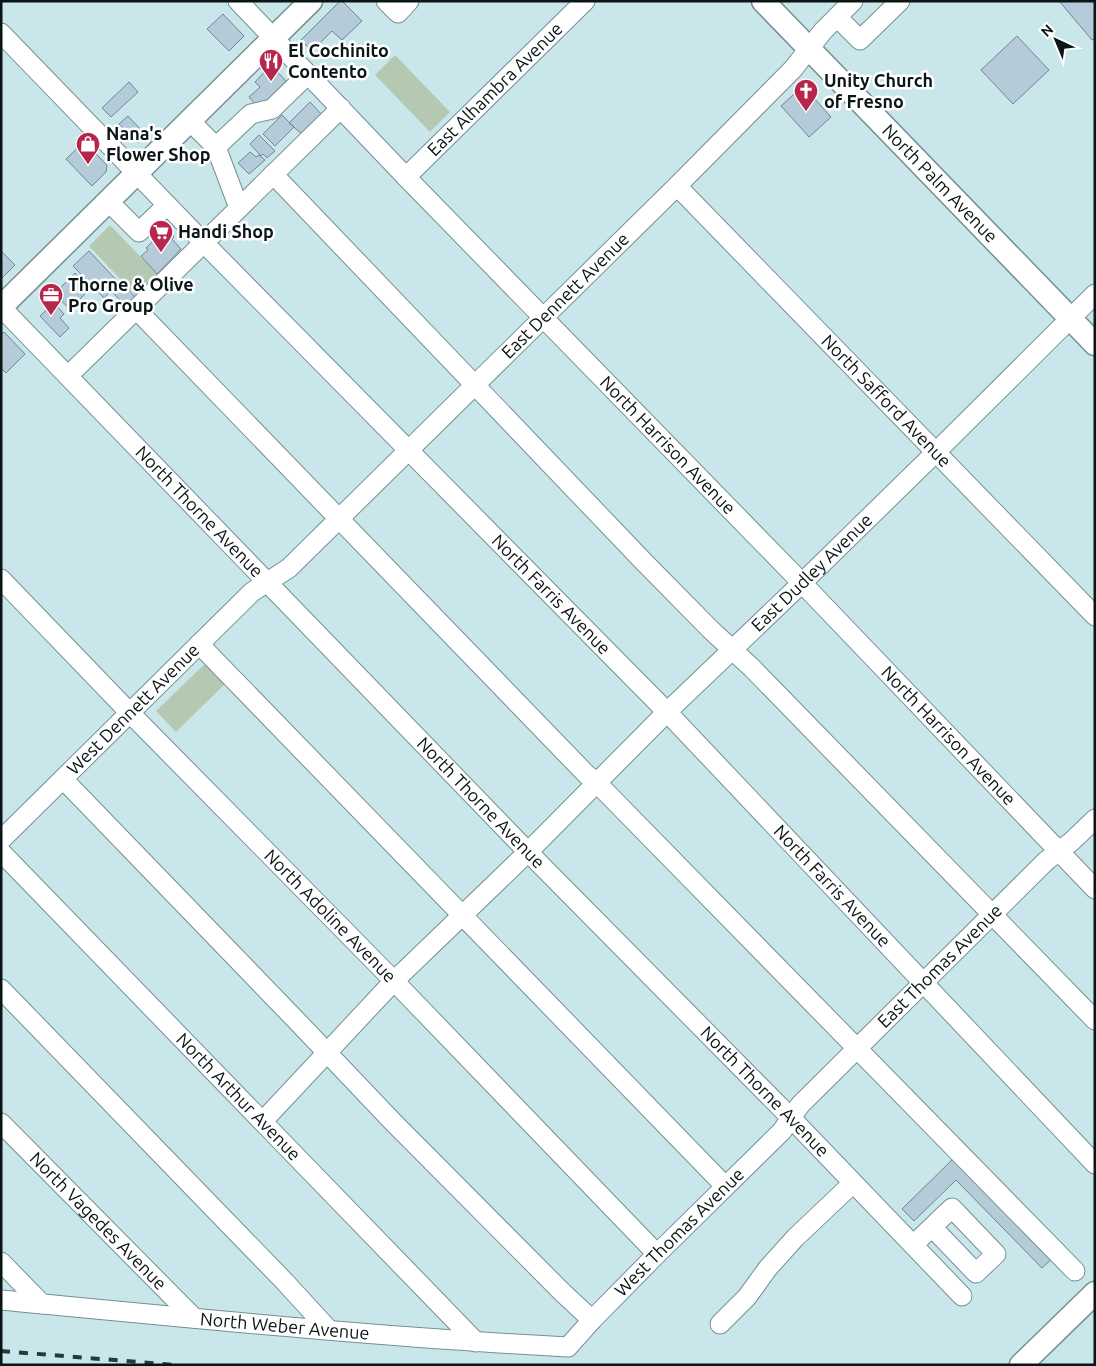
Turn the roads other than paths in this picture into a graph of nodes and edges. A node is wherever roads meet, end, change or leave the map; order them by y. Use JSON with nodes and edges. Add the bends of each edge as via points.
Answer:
{"nodes":[{"id":1,"x":238,"y":1,"type":"edge"},
{"id":2,"x":311,"y":1,"type":"edge"},
{"id":3,"x":386,"y":1,"type":"edge"},
{"id":4,"x":409,"y":1,"type":"edge"},
{"id":5,"x":584,"y":1,"type":"edge"},
{"id":6,"x":763,"y":1,"type":"edge"},
{"id":7,"x":853,"y":1,"type":"edge"},
{"id":8,"x":900,"y":1,"type":"edge"},
{"id":9,"x":837,"y":17,"type":"junction"},
{"id":10,"x":1,"y":33,"type":"edge"},
{"id":11,"x":274,"y":38,"type":"junction"},
{"id":12,"x":810,"y":49,"type":"junction"},
{"id":13,"x":308,"y":74,"type":"junction"},
{"id":14,"x":341,"y":108,"type":"junction"},
{"id":15,"x":190,"y":121,"type":"junction"},
{"id":16,"x":216,"y":147,"type":"junction"},
{"id":17,"x":136,"y":173,"type":"junction"},
{"id":18,"x":273,"y":174,"type":"junction"},
{"id":19,"x":406,"y":177,"type":"junction"},
{"id":20,"x":677,"y":186,"type":"junction"},
{"id":21,"x":108,"y":201,"type":"junction"},
{"id":22,"x":167,"y":205,"type":"junction"},
{"id":23,"x":239,"y":208,"type":"junction"},
{"id":24,"x":204,"y":243,"type":"junction"},
{"id":25,"x":1095,"y":294,"type":"edge"},
{"id":26,"x":1,"y":307,"type":"edge"},
{"id":27,"x":136,"y":309,"type":"junction"},
{"id":28,"x":543,"y":318,"type":"junction"},
{"id":29,"x":1070,"y":319,"type":"junction"},
{"id":30,"x":1095,"y":344,"type":"edge"},
{"id":31,"x":68,"y":376,"type":"junction"},
{"id":32,"x":474,"y":384,"type":"junction"},
{"id":33,"x":408,"y":451,"type":"junction"},
{"id":34,"x":936,"y":453,"type":"junction"},
{"id":35,"x":339,"y":518,"type":"junction"},
{"id":36,"x":1,"y":579,"type":"edge"},
{"id":37,"x":268,"y":582,"type":"junction"},
{"id":38,"x":802,"y":583,"type":"junction"},
{"id":39,"x":1095,"y":616,"type":"edge"},
{"id":40,"x":199,"y":644,"type":"junction"},
{"id":41,"x":733,"y":649,"type":"junction"},
{"id":42,"x":667,"y":712,"type":"junction"},
{"id":43,"x":130,"y":713,"type":"junction"},
{"id":44,"x":63,"y":779,"type":"junction"},
{"id":45,"x":597,"y":783,"type":"junction"},
{"id":46,"x":1095,"y":819,"type":"edge"},
{"id":47,"x":1,"y":840,"type":"edge"},
{"id":48,"x":1,"y":852,"type":"edge"},
{"id":49,"x":528,"y":852,"type":"junction"},
{"id":50,"x":1058,"y":852,"type":"junction"},
{"id":51,"x":1095,"y":889,"type":"edge"},
{"id":52,"x":462,"y":916,"type":"junction"},
{"id":53,"x":992,"y":916,"type":"junction"},
{"id":54,"x":394,"y":981,"type":"junction"},
{"id":55,"x":923,"y":982,"type":"junction"},
{"id":56,"x":1,"y":989,"type":"edge"},
{"id":57,"x":1095,"y":1020,"type":"edge"},
{"id":58,"x":857,"y":1048,"type":"junction"},
{"id":59,"x":327,"y":1053,"type":"junction"},
{"id":60,"x":791,"y":1118,"type":"junction"},
{"id":61,"x":262,"y":1121,"type":"junction"},
{"id":62,"x":1,"y":1124,"type":"edge"},
{"id":63,"x":1095,"y":1164,"type":"edge"},
{"id":64,"x":852,"y":1183,"type":"junction"},
{"id":65,"x":725,"y":1186,"type":"junction"},
{"id":66,"x":932,"y":1227,"type":"dead end"},
{"id":67,"x":913,"y":1245,"type":"junction"},
{"id":68,"x":656,"y":1254,"type":"junction"},
{"id":69,"x":1,"y":1262,"type":"edge"},
{"id":70,"x":1075,"y":1271,"type":"dead end"},
{"id":71,"x":1095,"y":1293,"type":"edge"},
{"id":72,"x":962,"y":1296,"type":"dead end"},
{"id":73,"x":1,"y":1300,"type":"edge"},
{"id":74,"x":42,"y":1304,"type":"junction"},
{"id":75,"x":194,"y":1318,"type":"junction"},
{"id":76,"x":592,"y":1320,"type":"junction"},
{"id":77,"x":720,"y":1324,"type":"dead end"},
{"id":78,"x":328,"y":1329,"type":"junction"},
{"id":79,"x":476,"y":1342,"type":"junction"},
{"id":80,"x":568,"y":1347,"type":"joint"},
{"id":81,"x":1021,"y":1365,"type":"edge"}],
"edges":[{"from":1,"to":11,"type":"street","name":"North Harrison Avenue"},
{"from":2,"to":11,"type":"main road"},
{"from":3,"to":4,"type":"street","via":[[398,13]]},
{"from":5,"to":19,"type":"street","name":"East Alhambra Avenue"},
{"from":6,"to":12,"type":"main road","name":"North Palm Avenue"},
{"from":7,"to":9,"type":"street","name":"East Dennett Avenue"},
{"from":8,"to":9,"type":"street","via":[[860,40]]},
{"from":9,"to":12,"type":"street","name":"East Dennett Avenue"},
{"from":10,"to":17,"type":"street","name":"North Farris Avenue"},
{"from":11,"to":13,"type":"street","name":"North Harrison Avenue"},
{"from":11,"to":15,"type":"main road"},
{"from":12,"to":20,"type":"street","name":"East Dennett Avenue"},
{"from":12,"to":29,"type":"main road","name":"North Palm Avenue"},
{"from":13,"to":14,"type":"street","name":"North Harrison Avenue"},
{"from":13,"to":16,"type":"street","via":[[272,109],[251,114]]},
{"from":14,"to":18,"type":"street"},
{"from":14,"to":19,"type":"street","name":"North Harrison Avenue"},
{"from":15,"to":16,"type":"street"},
{"from":15,"to":17,"type":"main road"},
{"from":16,"to":23,"type":"street"},
{"from":17,"to":21,"type":"main road"},
{"from":17,"to":22,"type":"street","name":"North Farris Avenue"},
{"from":18,"to":23,"type":"street"},
{"from":18,"to":32,"type":"street"},
{"from":19,"to":28,"type":"street","name":"North Harrison Avenue"},
{"from":20,"to":28,"type":"street","name":"East Dennett Avenue"},
{"from":20,"to":34,"type":"street","name":"North Safford Avenue"},
{"from":21,"to":22,"type":"street","via":[[139,232]]},
{"from":21,"to":26,"type":"main road"},
{"from":22,"to":24,"type":"street","name":"North Farris Avenue"},
{"from":23,"to":24,"type":"street"},
{"from":24,"to":27,"type":"street"},
{"from":24,"to":33,"type":"street","name":"North Farris Avenue"},
{"from":25,"to":29,"type":"street","name":"East Dudley Avenue"},
{"from":26,"to":31,"type":"street","name":"North Thorne Avenue"},
{"from":27,"to":31,"type":"street"},
{"from":27,"to":35,"type":"street"},
{"from":28,"to":32,"type":"street","name":"East Dennett Avenue"},
{"from":28,"to":38,"type":"street","name":"North Harrison Avenue"},
{"from":29,"to":30,"type":"main road","name":"North Palm Avenue"},
{"from":29,"to":34,"type":"street","name":"East Dudley Avenue"},
{"from":31,"to":37,"type":"street","name":"North Thorne Avenue"},
{"from":32,"to":33,"type":"street","name":"East Dennett Avenue"},
{"from":32,"to":41,"type":"street","via":[[644,562]]},
{"from":33,"to":35,"type":"street","name":"East Dennett Avenue"},
{"from":33,"to":42,"type":"street","name":"North Farris Avenue"},
{"from":34,"to":38,"type":"street","name":"East Dudley Avenue"},
{"from":34,"to":39,"type":"street","name":"North Safford Avenue"},
{"from":35,"to":37,"type":"street","name":"East Dennett Avenue","via":[[289,568]]},
{"from":35,"to":45,"type":"street"},
{"from":36,"to":43,"type":"street","name":"North Adoline Avenue"},
{"from":37,"to":40,"type":"street","name":"West Dennett Avenue","via":[[252,592]]},
{"from":37,"to":49,"type":"street","name":"North Thorne Avenue"},
{"from":38,"to":41,"type":"street","name":"East Dudley Avenue"},
{"from":38,"to":50,"type":"street","name":"North Harrison Avenue"},
{"from":40,"to":43,"type":"street","name":"West Dennett Avenue"},
{"from":40,"to":52,"type":"street"},
{"from":41,"to":42,"type":"street","name":"East Dudley Avenue"},
{"from":41,"to":53,"type":"street"},
{"from":42,"to":45,"type":"street","name":"East Dudley Avenue"},
{"from":42,"to":55,"type":"street","name":"North Farris Avenue"},
{"from":43,"to":44,"type":"street","name":"West Dennett Avenue"},
{"from":43,"to":54,"type":"street","name":"North Adoline Avenue"},
{"from":44,"to":47,"type":"street","name":"West Dennett Avenue"},
{"from":44,"to":59,"type":"street"},
{"from":45,"to":49,"type":"street","name":"East Dudley Avenue"},
{"from":45,"to":58,"type":"street"},
{"from":46,"to":50,"type":"street","name":"East Thomas Avenue"},
{"from":48,"to":61,"type":"street","name":"North Arthur Avenue"},
{"from":49,"to":52,"type":"street","name":"East Dudley Avenue"},
{"from":49,"to":60,"type":"street","name":"North Thorne Avenue"},
{"from":50,"to":51,"type":"street","name":"North Harrison Avenue"},
{"from":50,"to":53,"type":"street","name":"East Thomas Avenue"},
{"from":52,"to":54,"type":"street","name":"East Dudley Avenue"},
{"from":52,"to":65,"type":"street"},
{"from":53,"to":55,"type":"street","name":"East Thomas Avenue"},
{"from":53,"to":57,"type":"street"},
{"from":54,"to":59,"type":"street","name":"East Dudley Avenue"},
{"from":54,"to":68,"type":"street","name":"North Adoline Avenue"},
{"from":55,"to":58,"type":"street","name":"East Thomas Avenue"},
{"from":55,"to":63,"type":"street","name":"North Farris Avenue"},
{"from":56,"to":78,"type":"street"},
{"from":58,"to":60,"type":"street","name":"East Thomas Avenue"},
{"from":58,"to":70,"type":"street"},
{"from":59,"to":61,"type":"street","name":"East Dudley Avenue"},
{"from":59,"to":76,"type":"street"},
{"from":60,"to":64,"type":"street","name":"North Thorne Avenue"},
{"from":60,"to":65,"type":"street","name":"West Thomas Avenue","via":[[782,1131]]},
{"from":61,"to":79,"type":"street","name":"North Arthur Avenue"},
{"from":62,"to":75,"type":"street","name":"North Vagedes Avenue"},
{"from":64,"to":67,"type":"street","name":"North Thorne Avenue"},
{"from":64,"to":77,"type":"street","via":[[795,1238],[747,1297]]},
{"from":65,"to":68,"type":"street","name":"West Thomas Avenue"},
{"from":66,"to":67,"type":"street"},
{"from":67,"to":72,"type":"street","name":"North Thorne Avenue"},
{"from":68,"to":76,"type":"street","name":"West Thomas Avenue"},
{"from":69,"to":74,"type":"street"},
{"from":71,"to":81,"type":"main road"},
{"from":73,"to":74,"type":"street","name":"North Weber Avenue"},
{"from":74,"to":75,"type":"street","name":"North Weber Avenue"},
{"from":75,"to":78,"type":"street","name":"North Weber Avenue"},
{"from":76,"to":80,"type":"street","name":"West Thomas Avenue"},
{"from":78,"to":79,"type":"street","name":"North Weber Avenue"},
{"from":79,"to":80,"type":"street","name":"North Weber Avenue"}]}
